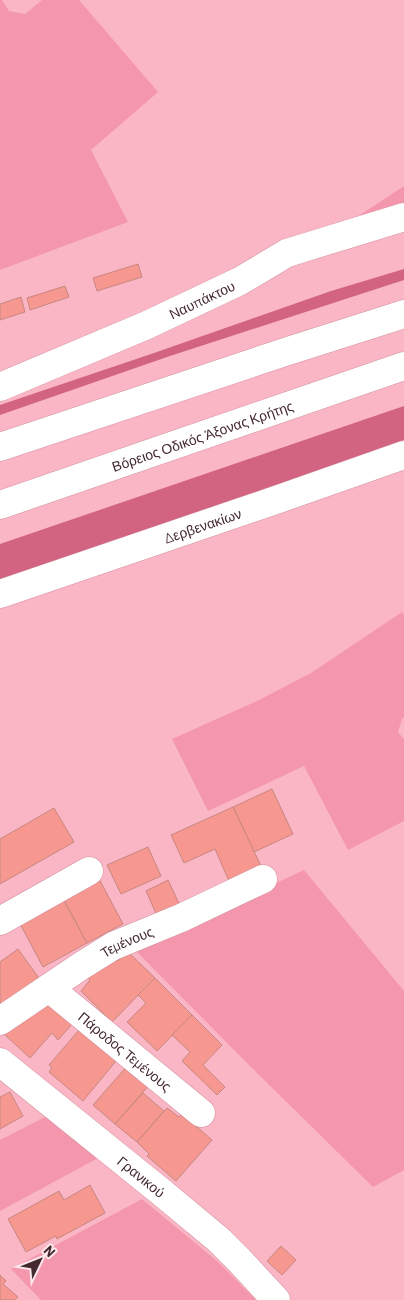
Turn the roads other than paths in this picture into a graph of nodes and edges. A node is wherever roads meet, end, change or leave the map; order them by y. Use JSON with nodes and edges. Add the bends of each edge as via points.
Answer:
{"nodes":[{"id":1,"x":404,"y":217,"type":"edge"},
{"id":2,"x":404,"y":314,"type":"edge"},
{"id":3,"x":404,"y":366,"type":"edge"},
{"id":4,"x":0,"y":387,"type":"edge"},
{"id":5,"x":0,"y":447,"type":"edge"},
{"id":6,"x":404,"y":455,"type":"edge"},
{"id":7,"x":0,"y":505,"type":"edge"},
{"id":8,"x":0,"y":594,"type":"edge"},
{"id":9,"x":89,"y":871,"type":"dead end"},
{"id":10,"x":264,"y":879,"type":"dead end"},
{"id":11,"x":0,"y":921,"type":"edge"},
{"id":12,"x":49,"y":988,"type":"junction"},
{"id":13,"x":0,"y":1021,"type":"edge"},
{"id":14,"x":0,"y":1062,"type":"edge"},
{"id":15,"x":201,"y":1113,"type":"dead end"},
{"id":16,"x":276,"y":1300,"type":"edge"}],
"edges":[{"from":1,"to":4,"type":"main road","name":"Ναυπάκτου","via":[[287,253],[240,281],[147,325]]},
{"from":2,"to":5,"type":"main road"},
{"from":3,"to":7,"type":"main road","name":"Βόρειος Οδικός Άξονας Κρήτης"},
{"from":6,"to":8,"type":"main road","name":"Δερβενακίων"},
{"from":9,"to":11,"type":"main road"},
{"from":10,"to":12,"type":"main road","name":"Τεμένους","via":[[113,946]]},
{"from":12,"to":13,"type":"main road","name":"Τεμένους"},
{"from":12,"to":15,"type":"main road","name":"Πάροδος Τεμένους"},
{"from":14,"to":16,"type":"main road","name":"Γρανικού","via":[[219,1240]]}]}
